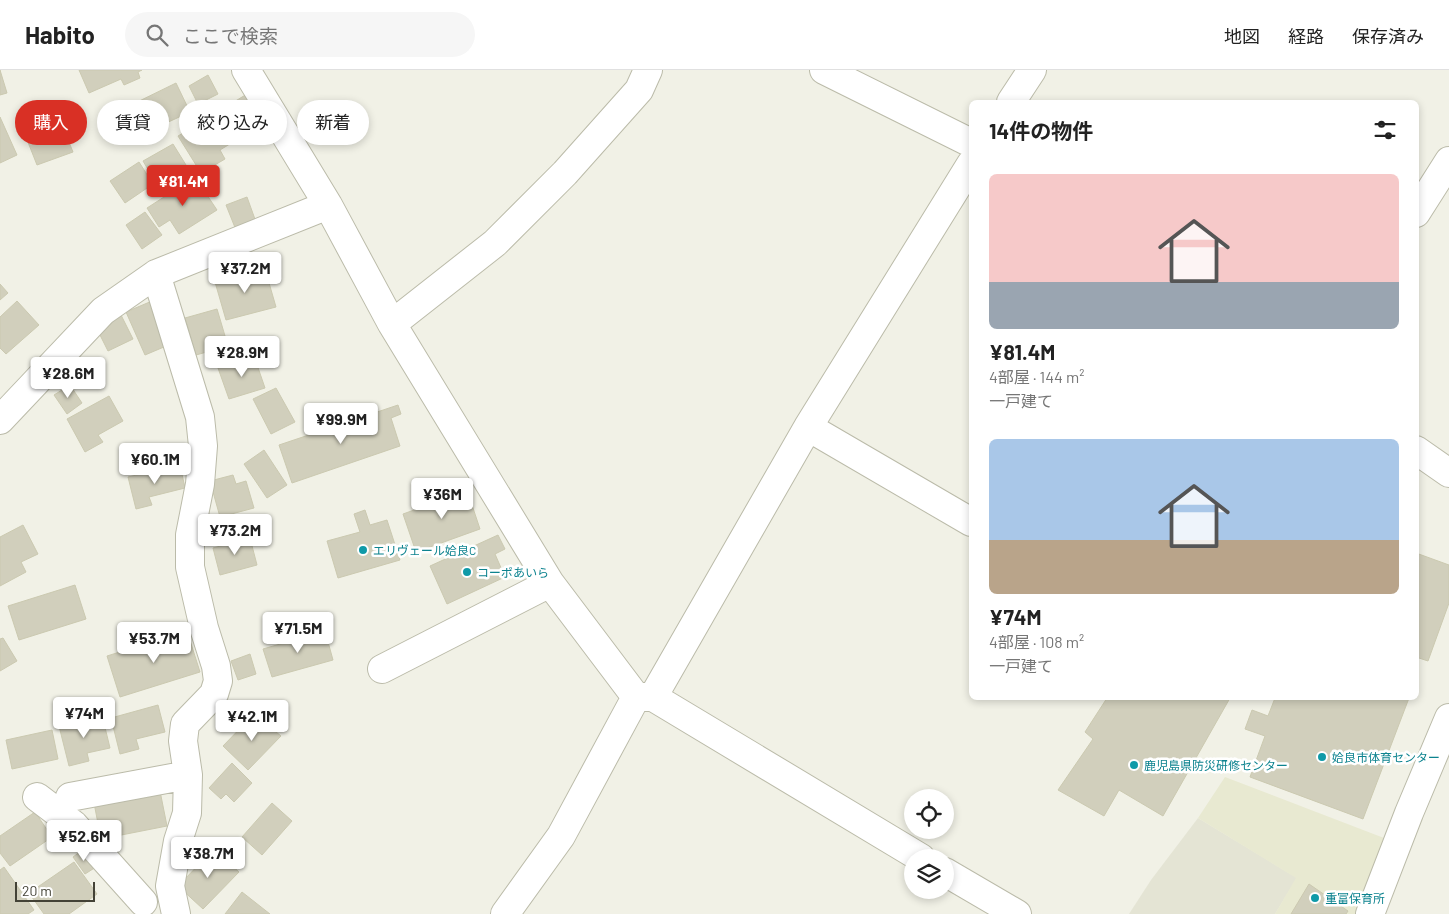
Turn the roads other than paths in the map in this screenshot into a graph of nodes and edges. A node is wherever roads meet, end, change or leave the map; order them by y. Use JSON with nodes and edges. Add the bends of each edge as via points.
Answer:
{"nodes":[{"id":1,"x":246,"y":70,"type":"edge"},
{"id":2,"x":648,"y":70,"type":"edge"},
{"id":3,"x":824,"y":70,"type":"edge"},
{"id":4,"x":1032,"y":70,"type":"edge"},
{"id":5,"x":1012,"y":100,"type":"edge"},
{"id":6,"x":969,"y":142,"type":"edge"},
{"id":7,"x":1449,"y":161,"type":"edge"},
{"id":8,"x":969,"y":167,"type":"edge"},
{"id":9,"x":328,"y":205,"type":"junction"},
{"id":10,"x":1419,"y":208,"type":"edge"},
{"id":11,"x":156,"y":274,"type":"junction"},
{"id":12,"x":392,"y":324,"type":"junction"},
{"id":13,"x":0,"y":420,"type":"edge"},
{"id":14,"x":808,"y":426,"type":"junction"},
{"id":15,"x":1419,"y":452,"type":"edge"},
{"id":16,"x":1449,"y":473,"type":"edge"},
{"id":17,"x":969,"y":521,"type":"edge"},
{"id":18,"x":550,"y":583,"type":"junction"},
{"id":19,"x":382,"y":669,"type":"dead end"},
{"id":20,"x":645,"y":697,"type":"junction"},
{"id":21,"x":1449,"y":718,"type":"edge"},
{"id":22,"x":188,"y":775,"type":"junction"},
{"id":23,"x":37,"y":797,"type":"dead end"},
{"id":24,"x":70,"y":797,"type":"dead end"},
{"id":25,"x":906,"y":849,"type":"edge"},
{"id":26,"x":954,"y":877,"type":"edge"},
{"id":27,"x":170,"y":886,"type":"junction"},
{"id":28,"x":133,"y":908,"type":"edge"},
{"id":29,"x":176,"y":914,"type":"edge"},
{"id":30,"x":505,"y":914,"type":"edge"},
{"id":31,"x":1017,"y":914,"type":"edge"},
{"id":32,"x":1370,"y":914,"type":"edge"}],
"edges":[{"from":1,"to":9,"type":"street"},
{"from":2,"to":12,"type":"street","via":[[633,97],[496,243]]},
{"from":3,"to":6,"type":"street"},
{"from":4,"to":5,"type":"street"},
{"from":7,"to":10,"type":"street"},
{"from":8,"to":14,"type":"street"},
{"from":9,"to":11,"type":"street"},
{"from":9,"to":12,"type":"street"},
{"from":11,"to":13,"type":"street","via":[[103,311]]},
{"from":11,"to":22,"type":"street","via":[[200,417],[203,446],[200,484],[190,535],[190,567],[218,680],[214,694],[185,724],[183,741]]},
{"from":12,"to":18,"type":"street"},
{"from":14,"to":17,"type":"street"},
{"from":14,"to":20,"type":"street"},
{"from":15,"to":16,"type":"street"},
{"from":18,"to":19,"type":"street"},
{"from":18,"to":20,"type":"street"},
{"from":20,"to":25,"type":"street"},
{"from":20,"to":30,"type":"street","via":[[561,836]]},
{"from":21,"to":32,"type":"street"},
{"from":22,"to":24,"type":"street"},
{"from":22,"to":27,"type":"street","via":[[187,813]]},
{"from":23,"to":28,"type":"street","via":[[74,826]]},
{"from":26,"to":31,"type":"street"},
{"from":27,"to":28,"type":"street"},
{"from":27,"to":29,"type":"street"}]}
